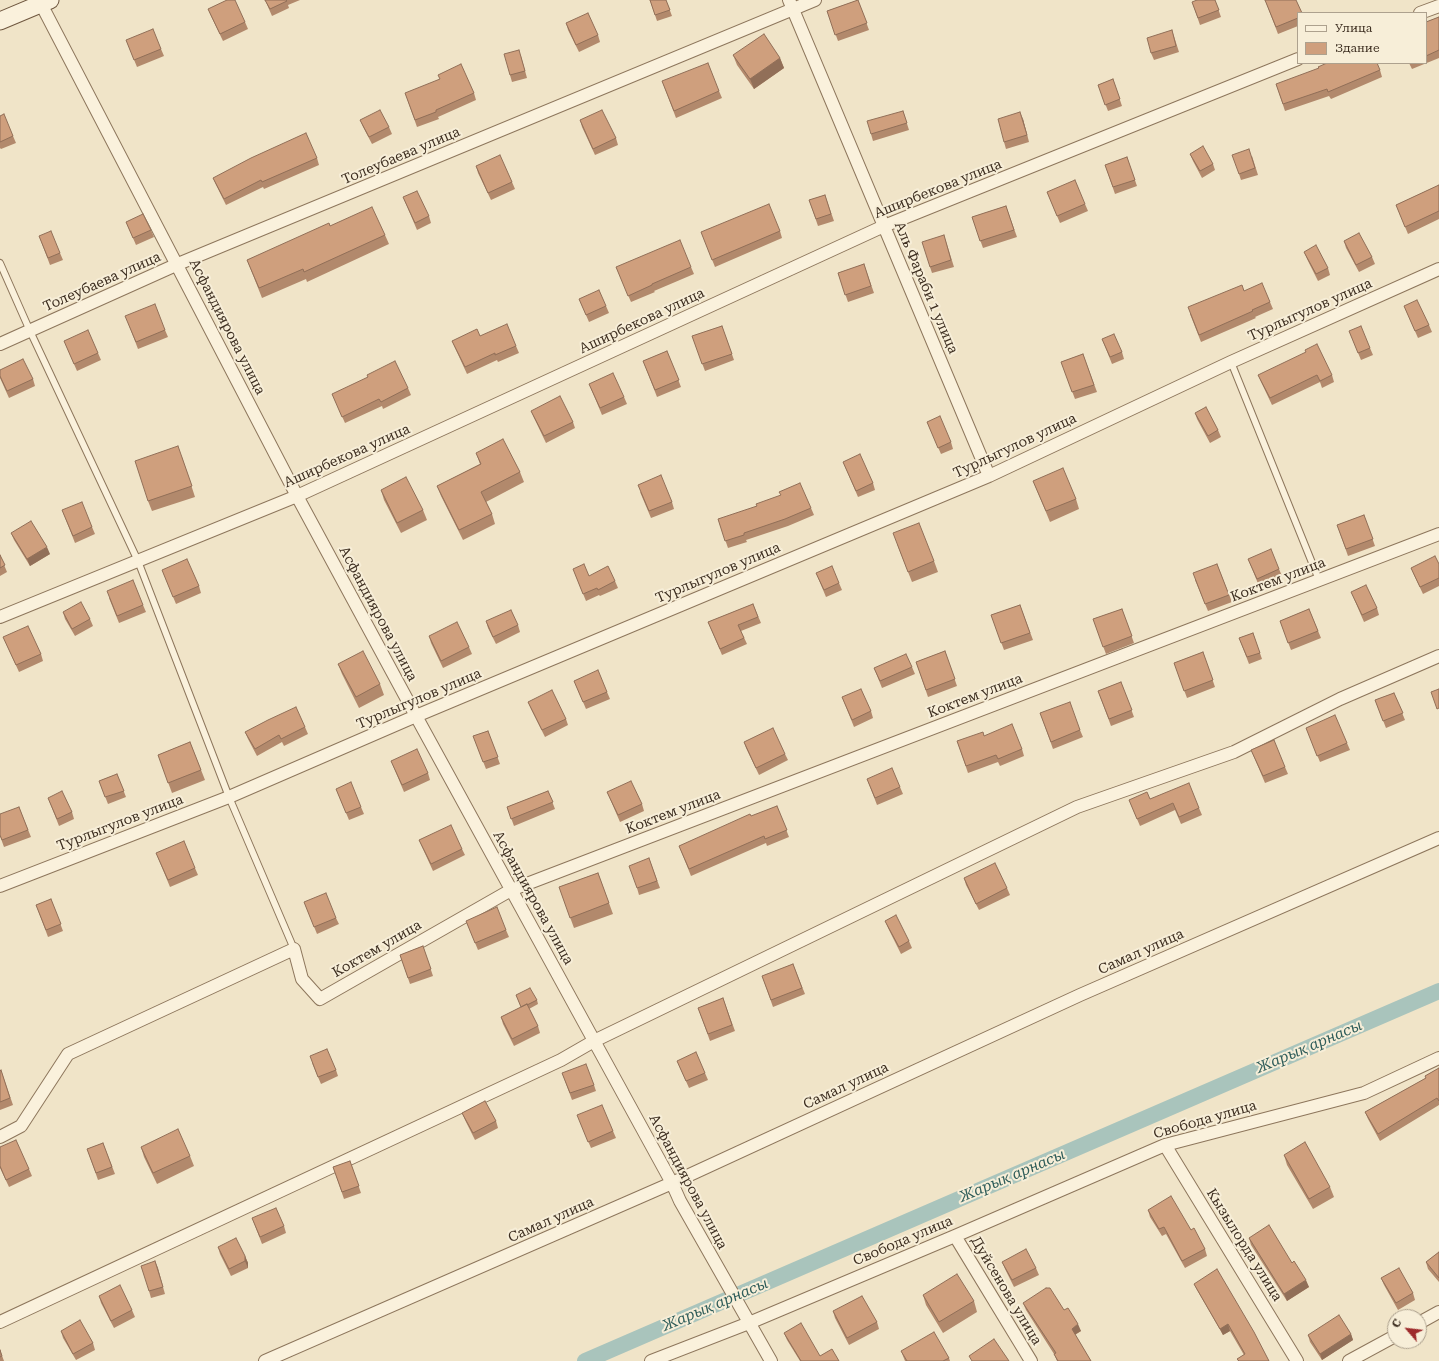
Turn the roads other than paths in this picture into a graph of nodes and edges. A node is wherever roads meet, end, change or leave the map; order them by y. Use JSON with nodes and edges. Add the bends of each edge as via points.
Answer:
{"nodes":[{"id":1,"x":815,"y":0,"type":"edge"},
{"id":2,"x":44,"y":1,"type":"edge"},
{"id":3,"x":791,"y":5,"type":"edge"},
{"id":4,"x":1439,"y":6,"type":"edge"},
{"id":5,"x":1423,"y":12,"type":"edge"},
{"id":6,"x":0,"y":21,"type":"edge"},
{"id":7,"x":1297,"y":59,"type":"edge"},
{"id":8,"x":884,"y":226,"type":"junction"},
{"id":9,"x":0,"y":263,"type":"edge"},
{"id":10,"x":178,"y":264,"type":"junction"},
{"id":11,"x":1439,"y":269,"type":"edge"},
{"id":12,"x":30,"y":331,"type":"junction"},
{"id":13,"x":0,"y":344,"type":"edge"},
{"id":14,"x":1231,"y":362,"type":"junction"},
{"id":15,"x":989,"y":476,"type":"junction"},
{"id":16,"x":297,"y":496,"type":"junction"},
{"id":17,"x":1439,"y":534,"type":"edge"},
{"id":18,"x":138,"y":561,"type":"junction"},
{"id":19,"x":1320,"y":580,"type":"junction"},
{"id":20,"x":0,"y":617,"type":"edge"},
{"id":21,"x":1439,"y":656,"type":"edge"},
{"id":22,"x":416,"y":716,"type":"junction"},
{"id":23,"x":229,"y":797,"type":"junction"},
{"id":24,"x":1439,"y":838,"type":"edge"},
{"id":25,"x":0,"y":886,"type":"edge"},
{"id":26,"x":511,"y":890,"type":"junction"},
{"id":27,"x":294,"y":949,"type":"junction"},
{"id":28,"x":594,"y":1041,"type":"junction"},
{"id":29,"x":1439,"y":1058,"type":"edge"},
{"id":30,"x":0,"y":1137,"type":"edge"},
{"id":31,"x":1165,"y":1145,"type":"junction"},
{"id":32,"x":672,"y":1183,"type":"junction"},
{"id":33,"x":955,"y":1236,"type":"junction"},
{"id":34,"x":1439,"y":1312,"type":"edge"},
{"id":35,"x":1427,"y":1319,"type":"edge"},
{"id":36,"x":0,"y":1322,"type":"edge"},
{"id":37,"x":749,"y":1322,"type":"junction"},
{"id":38,"x":1387,"y":1340,"type":"edge"},
{"id":39,"x":265,"y":1361,"type":"edge"},
{"id":40,"x":651,"y":1361,"type":"edge"},
{"id":41,"x":771,"y":1361,"type":"edge"},
{"id":42,"x":1030,"y":1361,"type":"edge"},
{"id":43,"x":1297,"y":1361,"type":"edge"},
{"id":44,"x":1349,"y":1361,"type":"edge"}],
"edges":[{"from":1,"to":3,"type":"street","name":"Толеубаева улица"},
{"from":2,"to":6,"type":"street"},
{"from":2,"to":10,"type":"street","name":"Асфандиярова улица"},
{"from":3,"to":8,"type":"street","name":"Аль Фараби 1 улица"},
{"from":3,"to":10,"type":"street","name":"Толеубаева улица"},
{"from":4,"to":5,"type":"street"},
{"from":7,"to":8,"type":"street","name":"Аширбекова улица"},
{"from":8,"to":15,"type":"street","name":"Аль Фараби 1 улица"},
{"from":8,"to":16,"type":"street","name":"Аширбекова улица"},
{"from":9,"to":12,"type":"lane"},
{"from":10,"to":12,"type":"street","name":"Толеубаева улица"},
{"from":10,"to":16,"type":"street","name":"Асфандиярова улица"},
{"from":11,"to":14,"type":"street","name":"Турлыгулов улица"},
{"from":12,"to":13,"type":"street","name":"Толеубаева улица"},
{"from":12,"to":18,"type":"lane"},
{"from":14,"to":15,"type":"street","name":"Турлыгулов улица"},
{"from":14,"to":19,"type":"lane"},
{"from":15,"to":22,"type":"street","name":"Турлыгулов улица"},
{"from":16,"to":18,"type":"street","name":"Аширбекова улица"},
{"from":16,"to":22,"type":"street","name":"Асфандиярова улица"},
{"from":17,"to":19,"type":"street","name":"Коктем улица"},
{"from":18,"to":20,"type":"street","name":"Аширбекова улица"},
{"from":18,"to":23,"type":"lane"},
{"from":19,"to":26,"type":"street","name":"Коктем улица"},
{"from":21,"to":28,"type":"street","via":[[1340,699],[1234,752],[1077,807]]},
{"from":22,"to":23,"type":"street","name":"Турлыгулов улица"},
{"from":22,"to":26,"type":"street","name":"Асфандиярова улица"},
{"from":23,"to":25,"type":"street","name":"Турлыгулов улица"},
{"from":23,"to":27,"type":"lane"},
{"from":24,"to":32,"type":"street","name":"Самал улица","via":[[1080,995]]},
{"from":26,"to":27,"type":"street","name":"Коктем улица","via":[[320,999],[302,978]]},
{"from":26,"to":28,"type":"street","name":"Асфандиярова улица"},
{"from":27,"to":30,"type":"street","via":[[68,1054],[21,1126]]},
{"from":28,"to":32,"type":"street","name":"Асфандиярова улица"},
{"from":28,"to":36,"type":"street","via":[[561,1060]]},
{"from":29,"to":31,"type":"street","name":"Свобода улица","via":[[1364,1093]]},
{"from":31,"to":33,"type":"street","name":"Свобода улица"},
{"from":31,"to":43,"type":"street","name":"Кызылорда улица"},
{"from":32,"to":37,"type":"street","name":"Асфандиярова улица"},
{"from":32,"to":39,"type":"street","name":"Самал улица"},
{"from":33,"to":37,"type":"street","name":"Свобода улица"},
{"from":33,"to":42,"type":"street","name":"Дуйсенова улица"},
{"from":34,"to":35,"type":"street"},
{"from":37,"to":40,"type":"street","name":"Свобода улица"},
{"from":37,"to":41,"type":"street","name":"Асфандиярова улица"},
{"from":38,"to":44,"type":"street"}]}
